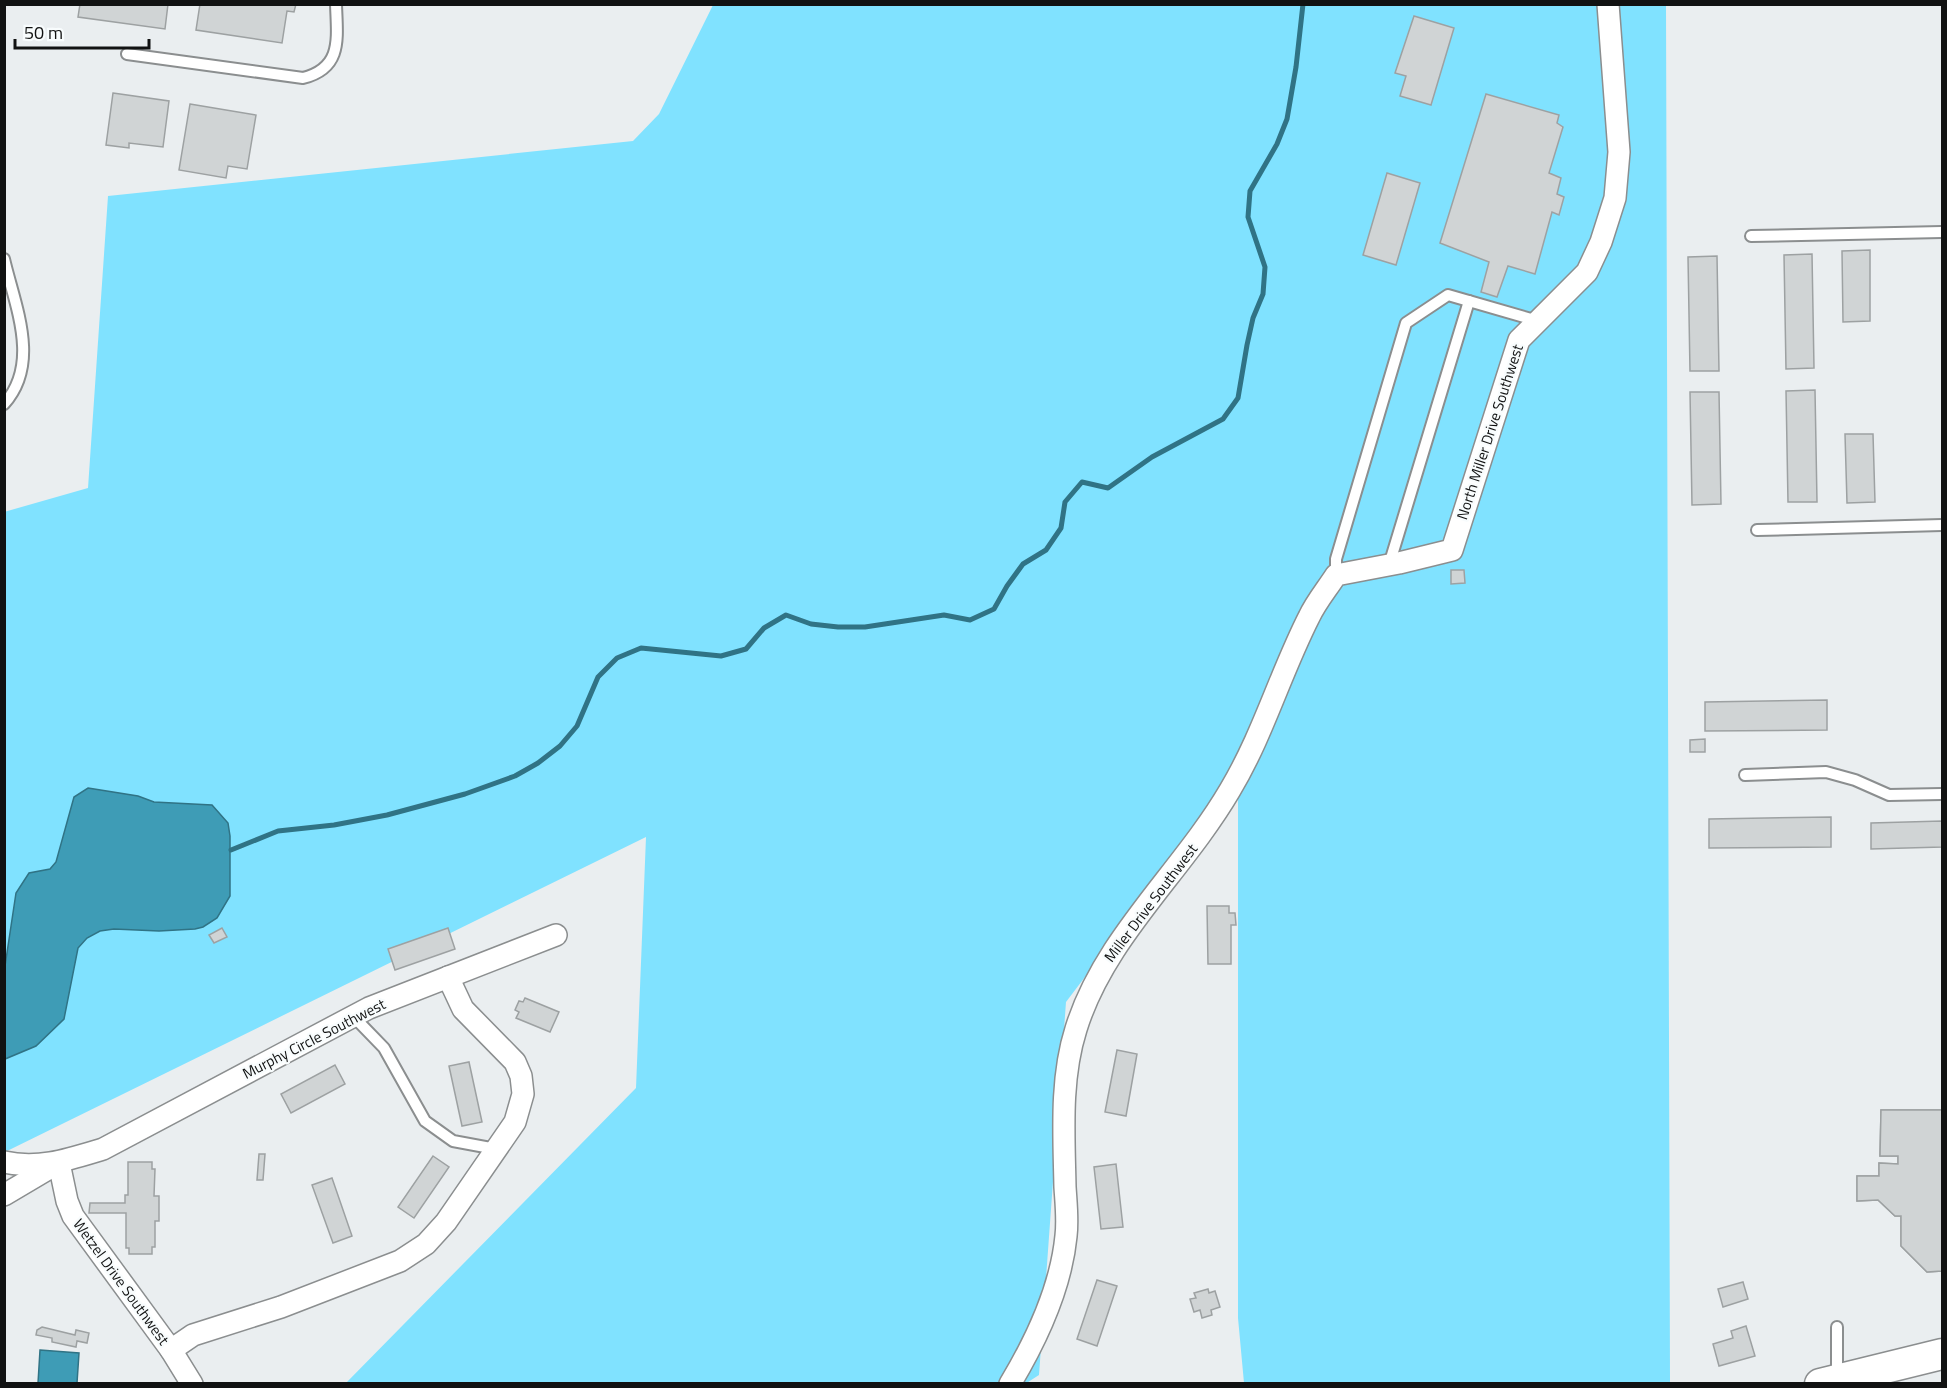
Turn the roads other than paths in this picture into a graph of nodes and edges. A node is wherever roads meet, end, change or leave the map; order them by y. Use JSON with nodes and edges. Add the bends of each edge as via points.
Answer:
{"nodes":[{"id":1,"x":336,"y":4,"type":"edge"},
{"id":2,"x":1608,"y":4,"type":"edge"},
{"id":3,"x":127,"y":54,"type":"dead end"},
{"id":4,"x":1942,"y":232,"type":"edge"},
{"id":5,"x":1751,"y":236,"type":"dead end"},
{"id":6,"x":4,"y":259,"type":"edge"},
{"id":7,"x":6,"y":276,"type":"edge"},
{"id":8,"x":1469,"y":301,"type":"junction"},
{"id":9,"x":1538,"y":321,"type":"junction"},
{"id":10,"x":4,"y":404,"type":"edge"},
{"id":11,"x":1942,"y":525,"type":"edge"},
{"id":12,"x":1757,"y":530,"type":"dead end"},
{"id":13,"x":1389,"y":565,"type":"junction"},
{"id":14,"x":1335,"y":575,"type":"junction"},
{"id":15,"x":1745,"y":775,"type":"dead end"},
{"id":16,"x":1942,"y":794,"type":"edge"},
{"id":17,"x":556,"y":935,"type":"dead end"},
{"id":18,"x":448,"y":977,"type":"junction"},
{"id":19,"x":353,"y":1016,"type":"junction"},
{"id":20,"x":496,"y":1149,"type":"junction"},
{"id":21,"x":4,"y":1162,"type":"edge"},
{"id":22,"x":59,"y":1163,"type":"junction"},
{"id":23,"x":4,"y":1195,"type":"edge"},
{"id":24,"x":1837,"y":1327,"type":"dead end"},
{"id":25,"x":171,"y":1350,"type":"junction"},
{"id":26,"x":1942,"y":1354,"type":"edge"},
{"id":27,"x":1828,"y":1381,"type":"edge"},
{"id":28,"x":192,"y":1383,"type":"edge"},
{"id":29,"x":1010,"y":1383,"type":"edge"}],
"edges":[{"from":1,"to":3,"type":"lane","via":[[334,54],[323,70],[303,78]]},
{"from":2,"to":9,"type":"street","name":"North Miller Drive Southwest","via":[[1619,152],[1615,198],[1587,272]]},
{"from":4,"to":5,"type":"lane"},
{"from":6,"to":7,"type":"lane"},
{"from":7,"to":10,"type":"lane","via":[[25,359],[19,383]]},
{"from":8,"to":9,"type":"lane"},
{"from":8,"to":13,"type":"lane"},
{"from":8,"to":14,"type":"lane","via":[[1448,295],[1406,323],[1336,559]]},
{"from":9,"to":13,"type":"street","name":"North Miller Drive Southwest","via":[[1519,340],[1452,550]]},
{"from":11,"to":12,"type":"lane"},
{"from":13,"to":14,"type":"street","name":"North Miller Drive Southwest"},
{"from":14,"to":29,"type":"street","name":"Miller Drive Southwest","via":[[1312,611],[1267,720],[1231,789],[1191,851],[1115,946],[1093,984],[1076,1030],[1066,1078],[1066,1234],[1062,1266],[1032,1347]]},
{"from":15,"to":16,"type":"lane","via":[[1826,772],[1889,795]]},
{"from":17,"to":18,"type":"street","name":"Murphy Circle Southwest"},
{"from":18,"to":19,"type":"street","name":"Murphy Circle Southwest"},
{"from":18,"to":20,"type":"street","via":[[463,1010],[515,1062],[521,1076],[523,1094],[515,1122]]},
{"from":19,"to":20,"type":"lane","via":[[384,1048],[425,1121],[453,1140]]},
{"from":19,"to":22,"type":"street","name":"Murphy Circle Southwest","via":[[103,1149]]},
{"from":20,"to":25,"type":"street","via":[[446,1222],[426,1244],[400,1260],[281,1307],[193,1335]]},
{"from":21,"to":22,"type":"street","via":[[32,1166]]},
{"from":22,"to":23,"type":"street"},
{"from":22,"to":25,"type":"street","name":"Wetzel Drive Southwest","via":[[73,1216]]},
{"from":24,"to":27,"type":"lane"},
{"from":25,"to":28,"type":"street"},
{"from":26,"to":27,"type":"main road"}]}
